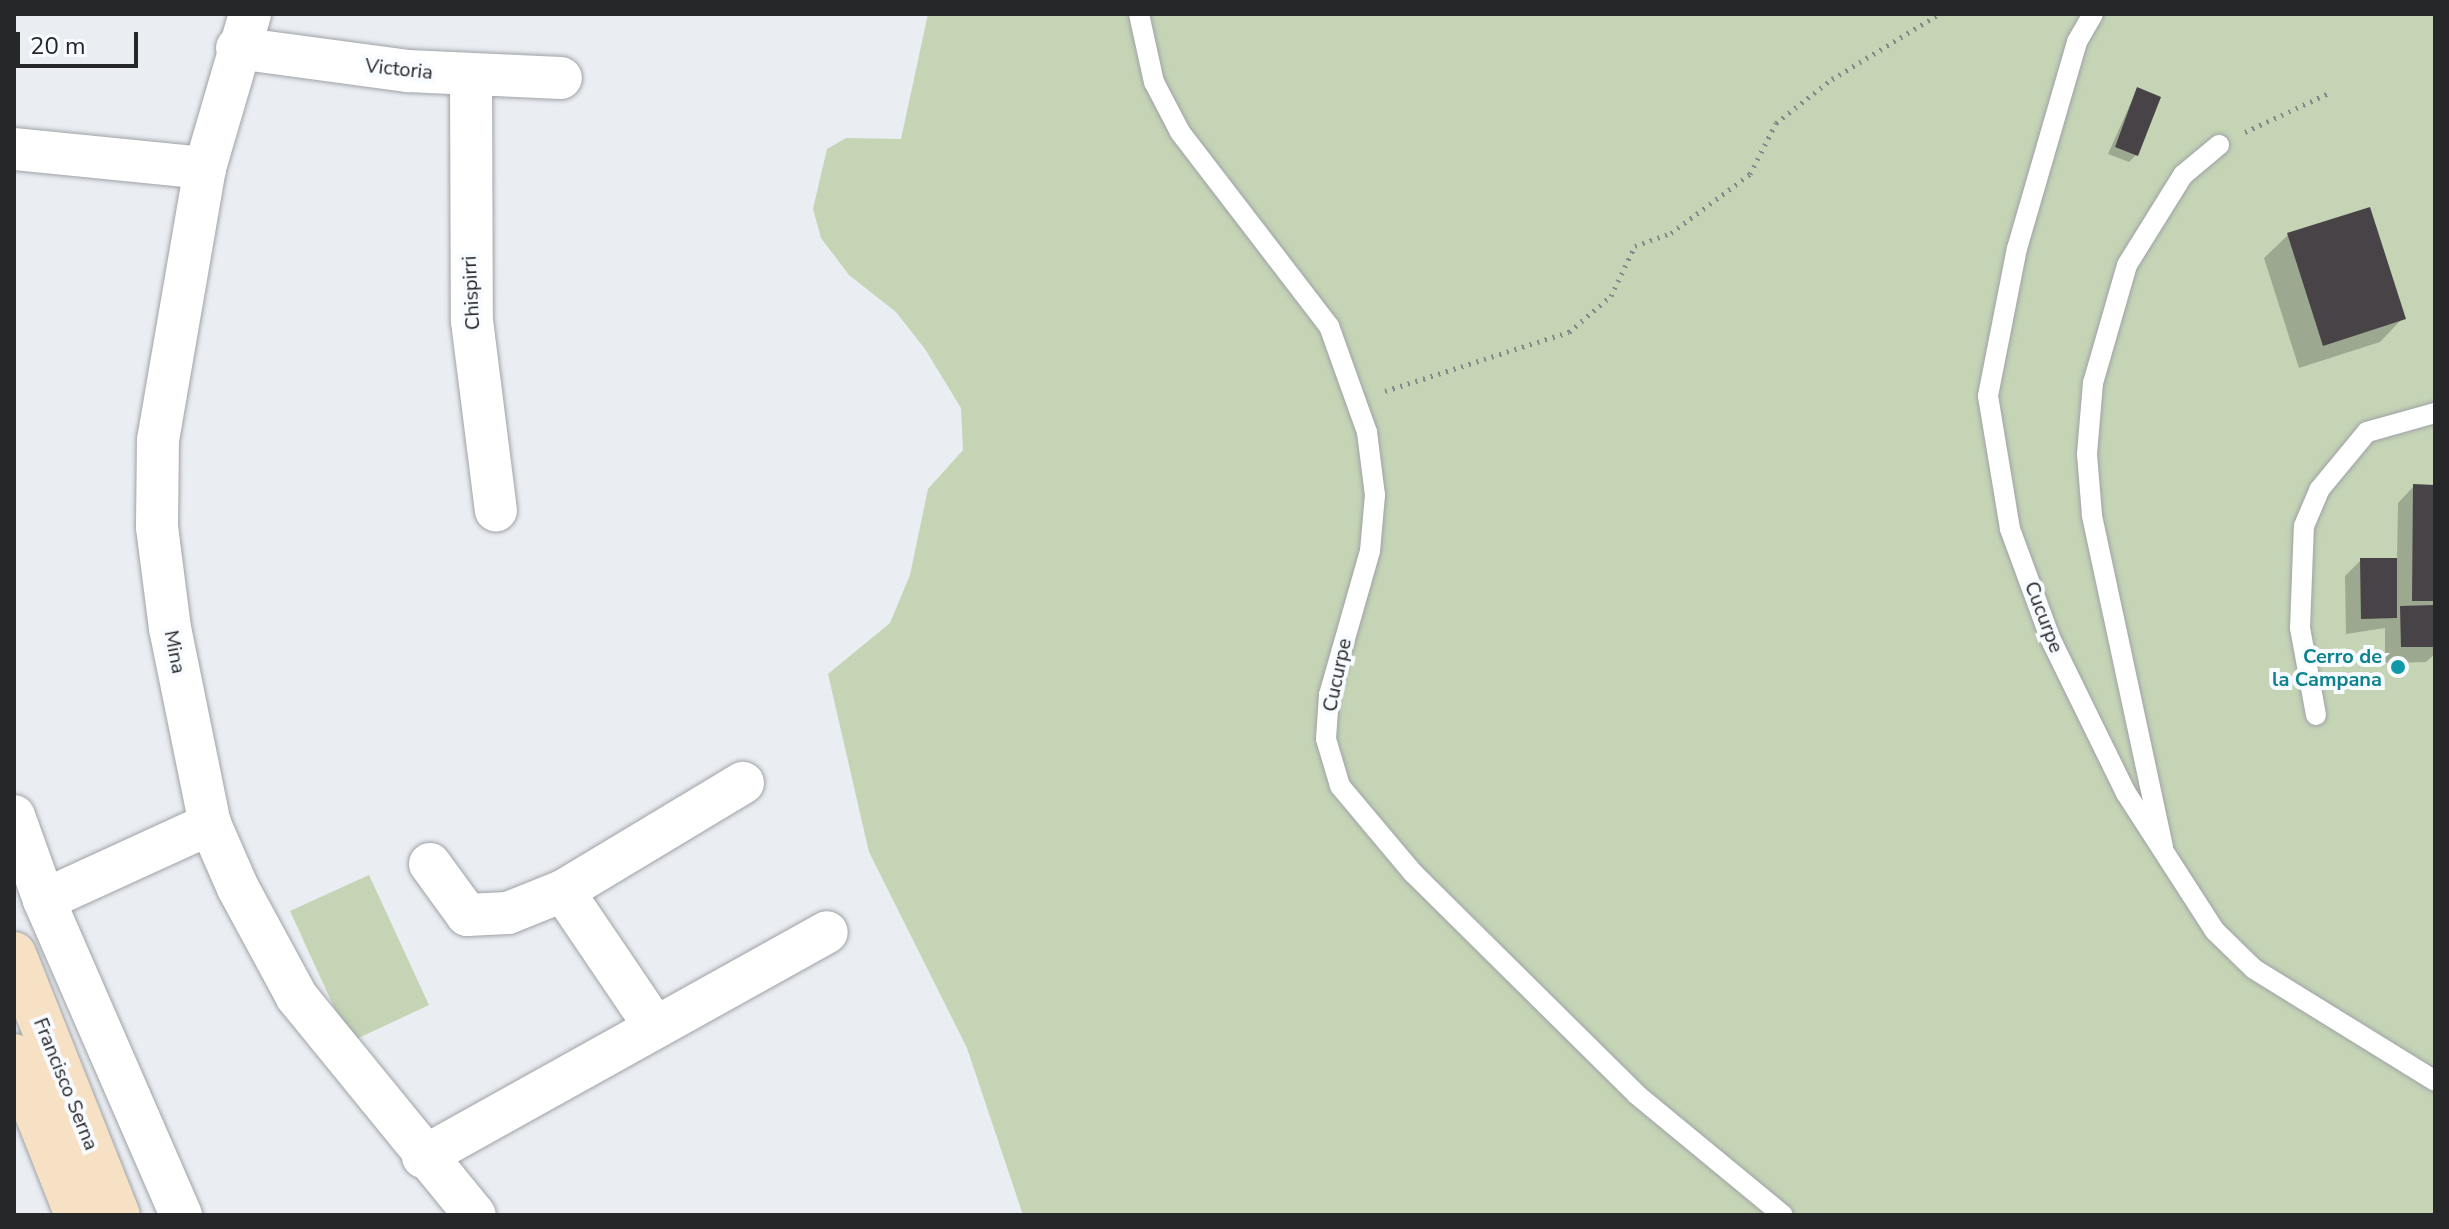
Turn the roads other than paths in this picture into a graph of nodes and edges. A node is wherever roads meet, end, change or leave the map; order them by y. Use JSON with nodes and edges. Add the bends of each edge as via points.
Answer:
{"nodes":[{"id":1,"x":1139,"y":14,"type":"edge"},
{"id":2,"x":2093,"y":14,"type":"edge"},
{"id":3,"x":244,"y":31,"type":"edge"},
{"id":4,"x":471,"y":75,"type":"junction"},
{"id":5,"x":561,"y":78,"type":"dead end"},
{"id":6,"x":2219,"y":145,"type":"road end"},
{"id":7,"x":14,"y":149,"type":"edge"},
{"id":8,"x":205,"y":168,"type":"junction"},
{"id":9,"x":2435,"y":413,"type":"edge"},
{"id":10,"x":496,"y":510,"type":"dead end"},
{"id":11,"x":2316,"y":715,"type":"dead end"},
{"id":12,"x":743,"y":783,"type":"dead end"},
{"id":13,"x":14,"y":816,"type":"edge"},
{"id":14,"x":210,"y":824,"type":"junction"},
{"id":15,"x":430,"y":864,"type":"dead end"},
{"id":16,"x":2167,"y":867,"type":"junction"},
{"id":17,"x":563,"y":891,"type":"junction"},
{"id":18,"x":44,"y":900,"type":"junction"},
{"id":19,"x":827,"y":932,"type":"dead end"},
{"id":20,"x":14,"y":954,"type":"edge"},
{"id":21,"x":655,"y":1027,"type":"junction"},
{"id":22,"x":14,"y":1056,"type":"edge"},
{"id":23,"x":2435,"y":1081,"type":"edge"},
{"id":24,"x":423,"y":1157,"type":"junction"},
{"id":25,"x":77,"y":1215,"type":"edge"},
{"id":26,"x":118,"y":1215,"type":"edge"},
{"id":27,"x":181,"y":1215,"type":"edge"},
{"id":28,"x":475,"y":1215,"type":"edge"},
{"id":29,"x":1783,"y":1215,"type":"edge"}],
"edges":[{"from":1,"to":29,"type":"lane","name":"Cucurpe","via":[[1154,82],[1180,132],[1307,292],[1355,395],[1375,495],[1370,551],[1329,695],[1326,739],[1340,786],[1413,873],[1636,1094]]},
{"from":2,"to":16,"type":"lane","name":"Cucurpe","via":[[2077,42],[2017,248],[1988,396],[2010,529],[2050,638]]},
{"from":3,"to":4,"type":"street","name":"Victoria"},
{"from":3,"to":8,"type":"street","name":"Mina"},
{"from":4,"to":5,"type":"street","name":"Victoria"},
{"from":4,"to":10,"type":"street","name":"Chispirri","via":[[472,321]]},
{"from":6,"to":16,"type":"lane","via":[[2183,175],[2127,265],[2093,383],[2087,454],[2092,515]]},
{"from":7,"to":8,"type":"street"},
{"from":8,"to":14,"type":"street","name":"Mina","via":[[158,441],[157,527]]},
{"from":9,"to":11,"type":"lane","via":[[2367,432],[2327,479],[2304,526],[2300,628]]},
{"from":12,"to":17,"type":"street"},
{"from":13,"to":18,"type":"street"},
{"from":14,"to":18,"type":"street"},
{"from":14,"to":24,"type":"street","name":"Mina","via":[[297,997]]},
{"from":15,"to":17,"type":"street","via":[[467,915],[508,913]]},
{"from":16,"to":23,"type":"lane","name":"Cucurpe","via":[[2254,969]]},
{"from":17,"to":21,"type":"street"},
{"from":18,"to":27,"type":"street"},
{"from":19,"to":21,"type":"street"},
{"from":20,"to":26,"type":"main road","name":"Francisco Serna"},
{"from":21,"to":24,"type":"street"},
{"from":22,"to":25,"type":"main road","name":"Francisco Serna"},
{"from":24,"to":28,"type":"street","name":"Mina"}]}
